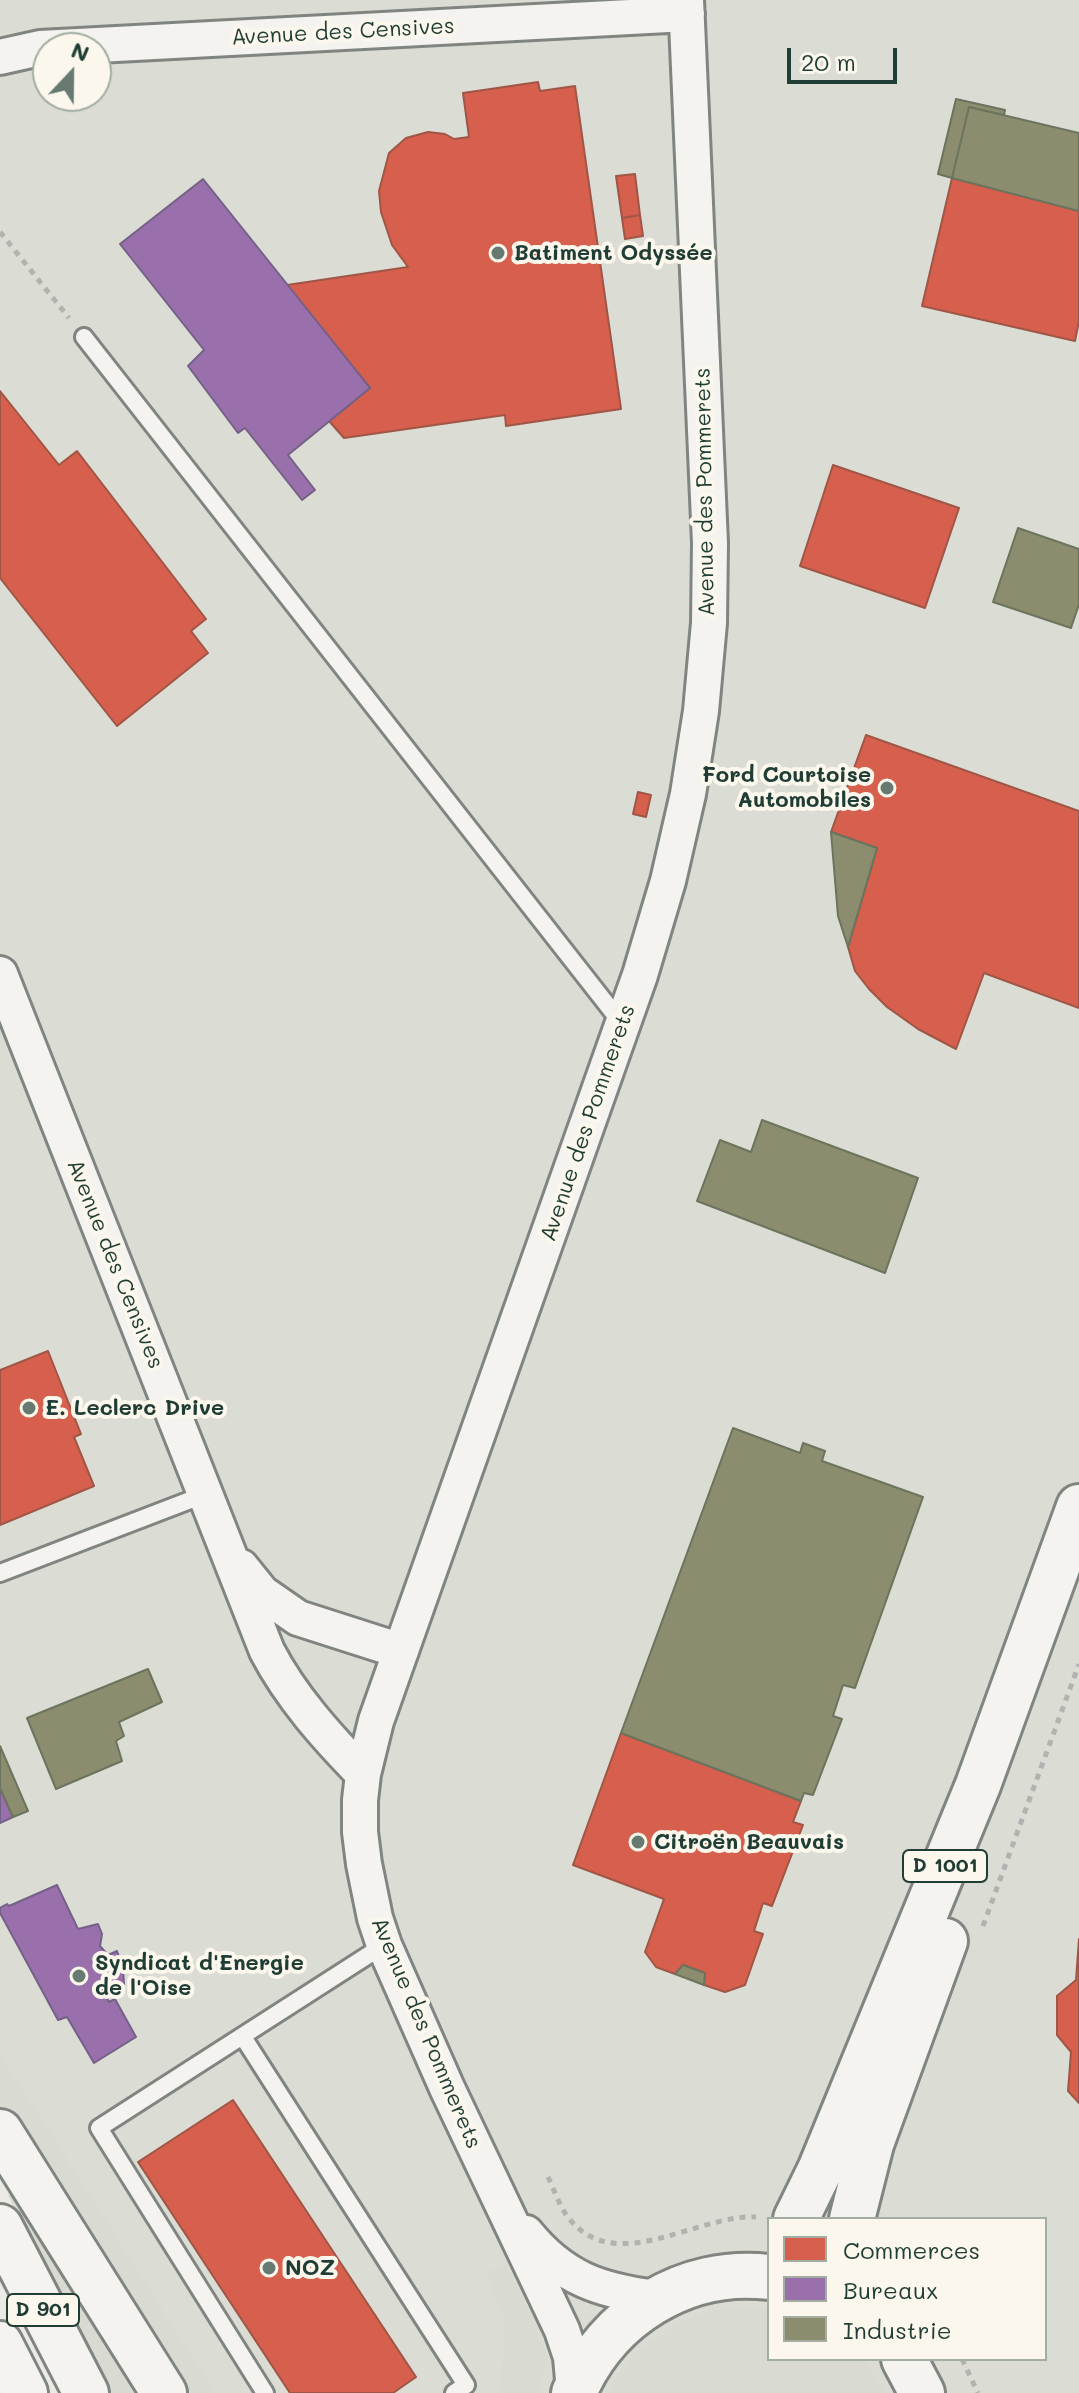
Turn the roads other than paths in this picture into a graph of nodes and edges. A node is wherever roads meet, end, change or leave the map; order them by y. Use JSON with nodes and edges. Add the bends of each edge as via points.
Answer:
{"nodes":[{"id":1,"x":686,"y":7,"type":"edge"},
{"id":2,"x":0,"y":57,"type":"edge"},
{"id":3,"x":84,"y":337,"type":"road end"},
{"id":4,"x":0,"y":974,"type":"edge"},
{"id":5,"x":623,"y":1025,"type":"junction"},
{"id":6,"x":206,"y":1494,"type":"junction"},
{"id":7,"x":1079,"y":1507,"type":"edge"},
{"id":8,"x":230,"y":1554,"type":"junction"},
{"id":9,"x":0,"y":1573,"type":"edge"},
{"id":10,"x":1079,"y":1574,"type":"edge"},
{"id":11,"x":401,"y":1651,"type":"junction"},
{"id":12,"x":363,"y":1774,"type":"junction"},
{"id":13,"x":384,"y":1945,"type":"junction"},
{"id":14,"x":243,"y":2037,"type":"junction"},
{"id":15,"x":0,"y":2132,"type":"edge"},
{"id":16,"x":499,"y":2197,"type":"junction"},
{"id":17,"x":790,"y":2217,"type":"edge"},
{"id":18,"x":852,"y":2217,"type":"edge"},
{"id":19,"x":0,"y":2227,"type":"edge"},
{"id":20,"x":767,"y":2250,"type":"edge"},
{"id":21,"x":657,"y":2298,"type":"junction"},
{"id":22,"x":0,"y":2344,"type":"edge"},
{"id":23,"x":905,"y":2361,"type":"edge"},
{"id":24,"x":574,"y":2392,"type":"edge"},
{"id":25,"x":25,"y":2393,"type":"edge"},
{"id":26,"x":86,"y":2393,"type":"edge"},
{"id":27,"x":164,"y":2393,"type":"edge"},
{"id":28,"x":265,"y":2393,"type":"edge"},
{"id":29,"x":454,"y":2393,"type":"edge"},
{"id":30,"x":922,"y":2393,"type":"edge"}],
"edges":[{"from":1,"to":2,"type":"street","name":"Avenue des Censives","via":[[40,48]]},
{"from":1,"to":5,"type":"street","name":"Avenue des Pommerets","via":[[709,623],[688,794],[656,925]]},
{"from":3,"to":5,"type":"lane"},
{"from":4,"to":6,"type":"street","name":"Avenue des Censives"},
{"from":5,"to":11,"type":"street","name":"Avenue des Pommerets"},
{"from":6,"to":8,"type":"street","name":"Avenue des Censives"},
{"from":6,"to":9,"type":"lane"},
{"from":7,"to":17,"type":"main road","number":"D 1001","via":[[973,1797],[820,2170]]},
{"from":8,"to":11,"type":"street","name":"Avenue des Censives","via":[[262,1593],[298,1618]]},
{"from":8,"to":12,"type":"street","name":"Avenue des Censives","via":[[279,1673]]},
{"from":10,"to":18,"type":"main road","number":"D 1001","via":[[871,2144]]},
{"from":11,"to":12,"type":"street","name":"Avenue des Pommerets"},
{"from":12,"to":13,"type":"street","name":"Avenue des Pommerets","via":[[360,1832],[369,1894]]},
{"from":13,"to":14,"type":"lane"},
{"from":13,"to":16,"type":"street","name":"Avenue des Pommerets"},
{"from":14,"to":28,"type":"lane","via":[[99,2128]]},
{"from":14,"to":29,"type":"lane","via":[[466,2385]]},
{"from":15,"to":27,"type":"main road"},
{"from":16,"to":21,"type":"street","name":"Avenue des Pommerets","via":[[541,2251],[563,2269],[602,2288]]},
{"from":16,"to":24,"type":"street","name":"Avenue des Pommerets","via":[[562,2330]]},
{"from":19,"to":26,"type":"main road","number":"D 901"},
{"from":20,"to":21,"type":"main road"},
{"from":21,"to":24,"type":"main road","via":[[612,2333]]},
{"from":22,"to":25,"type":"main road","number":"D 901"},
{"from":23,"to":30,"type":"main road"}]}
